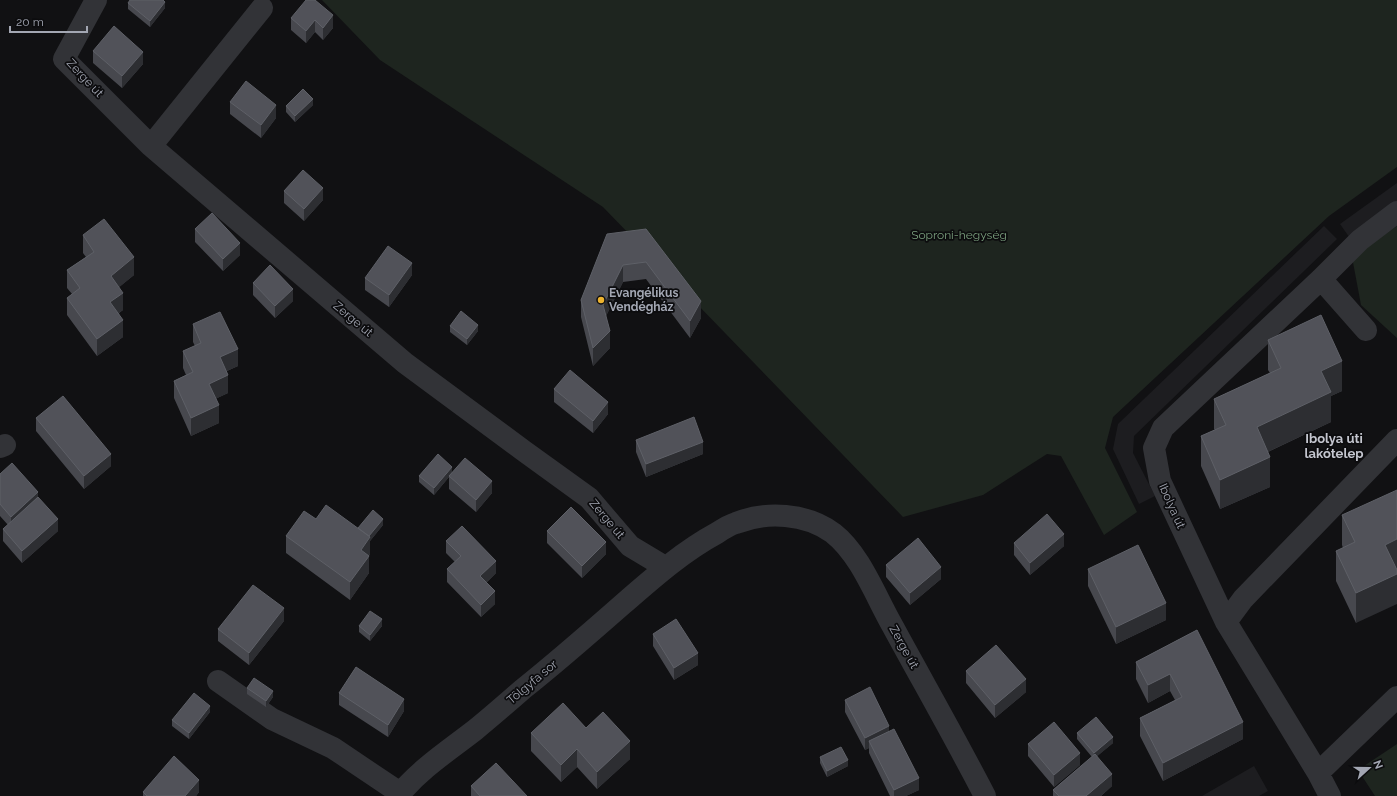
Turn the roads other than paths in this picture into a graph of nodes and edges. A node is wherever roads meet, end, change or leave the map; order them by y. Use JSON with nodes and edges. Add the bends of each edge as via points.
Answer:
{"nodes":[{"id":1,"x":96,"y":0,"type":"edge"},
{"id":2,"x":262,"y":8,"type":"dead end"},
{"id":3,"x":151,"y":146,"type":"junction"},
{"id":4,"x":1397,"y":212,"type":"edge"},
{"id":5,"x":1321,"y":278,"type":"junction"},
{"id":6,"x":1366,"y":330,"type":"dead end"},
{"id":7,"x":1397,"y":440,"type":"edge"},
{"id":8,"x":665,"y":567,"type":"junction"},
{"id":9,"x":1226,"y":622,"type":"junction"},
{"id":10,"x":218,"y":681,"type":"dead end"},
{"id":11,"x":1397,"y":697,"type":"edge"},
{"id":12,"x":1318,"y":773,"type":"junction"},
{"id":13,"x":399,"y":794,"type":"edge"},
{"id":14,"x":985,"y":796,"type":"edge"},
{"id":15,"x":1330,"y":796,"type":"edge"}],
"edges":[{"from":1,"to":3,"type":"street","name":"Zerge út","via":[[64,59]]},
{"from":2,"to":3,"type":"street"},
{"from":3,"to":8,"type":"street","name":"Zerge út","via":[[405,363],[589,498],[630,546]]},
{"from":4,"to":5,"type":"street","name":"Ibolya út","via":[[1360,240]]},
{"from":5,"to":6,"type":"street"},
{"from":5,"to":9,"type":"street","name":"Ibolya út","via":[[1163,428],[1154,448],[1160,481]]},
{"from":7,"to":9,"type":"street","via":[[1243,599]]},
{"from":8,"to":13,"type":"street","name":"Tölgyfa sor","via":[[524,689],[425,768]]},
{"from":8,"to":14,"type":"street","name":"Zerge út","via":[[699,542],[736,523],[759,517],[798,517],[832,532],[846,544],[858,562]]},
{"from":9,"to":12,"type":"street","name":"Ibolya út"},
{"from":10,"to":13,"type":"street","via":[[272,719],[333,748]]},
{"from":11,"to":12,"type":"street"},
{"from":12,"to":15,"type":"street","name":"Ibolya út"}]}
